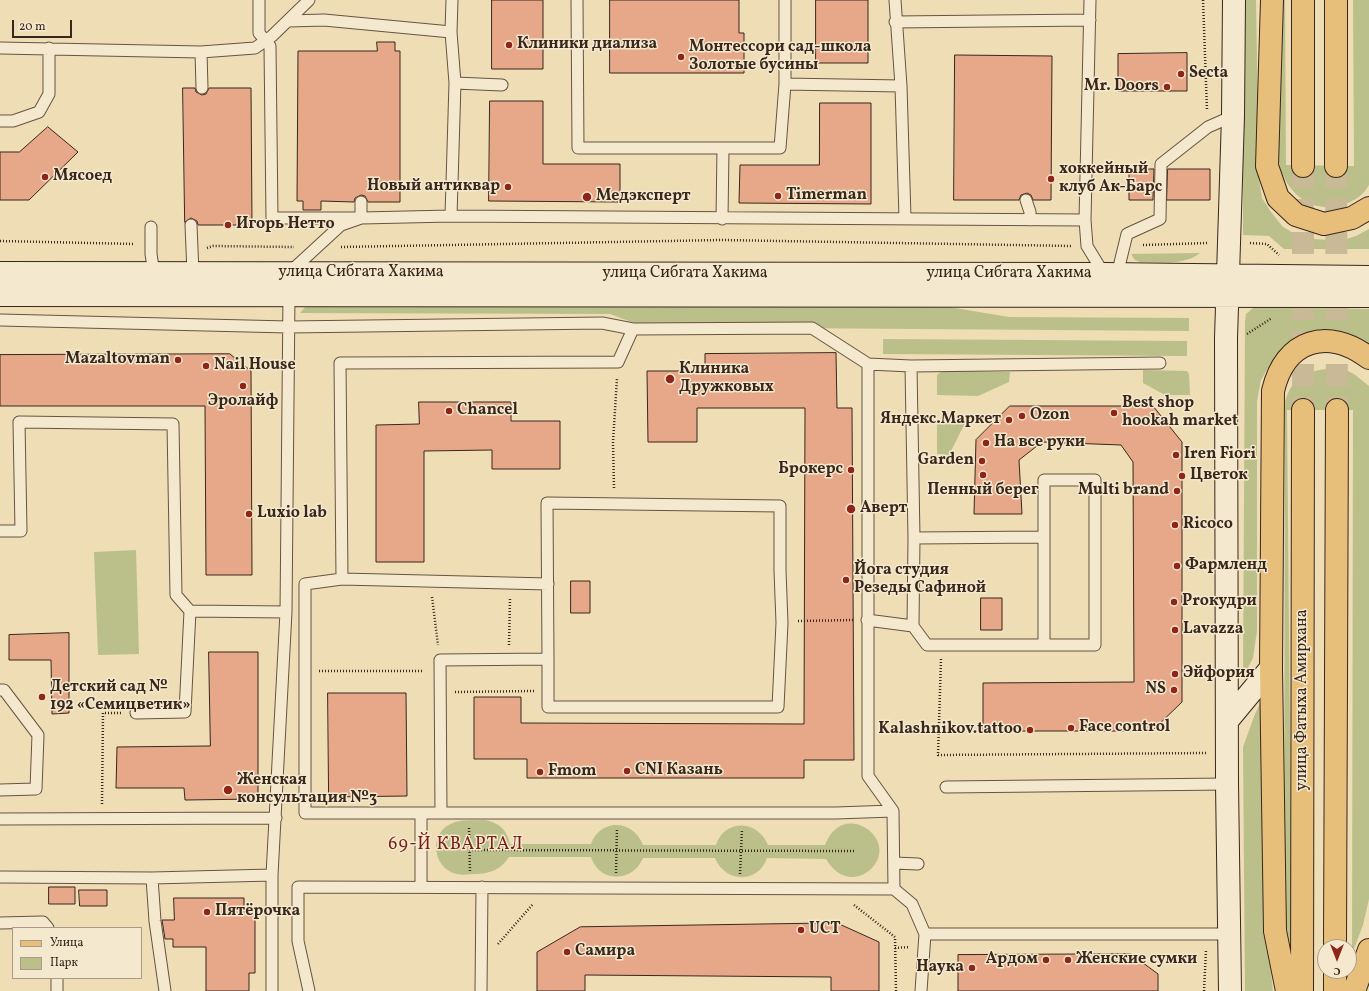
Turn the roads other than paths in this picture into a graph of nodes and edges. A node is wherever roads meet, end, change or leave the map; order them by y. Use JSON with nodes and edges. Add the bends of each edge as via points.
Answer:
{"nodes":[{"id":1,"x":259,"y":0,"type":"edge"},
{"id":2,"x":309,"y":0,"type":"edge"},
{"id":3,"x":452,"y":0,"type":"edge"},
{"id":4,"x":577,"y":0,"type":"edge"},
{"id":5,"x":785,"y":0,"type":"edge"},
{"id":6,"x":895,"y":0,"type":"edge"},
{"id":7,"x":1090,"y":0,"type":"edge"},
{"id":8,"x":1234,"y":0,"type":"edge"},
{"id":9,"x":1272,"y":0,"type":"edge"},
{"id":10,"x":1303,"y":0,"type":"edge"},
{"id":11,"x":1336,"y":0,"type":"edge"},
{"id":12,"x":1090,"y":20,"type":"junction"},
{"id":13,"x":289,"y":21,"type":"junction"},
{"id":14,"x":895,"y":22,"type":"junction"},
{"id":15,"x":451,"y":32,"type":"junction"},
{"id":16,"x":265,"y":42,"type":"junction"},
{"id":17,"x":0,"y":48,"type":"edge"},
{"id":18,"x":50,"y":48,"type":"junction"},
{"id":19,"x":201,"y":52,"type":"junction"},
{"id":20,"x":455,"y":83,"type":"junction"},
{"id":21,"x":785,"y":84,"type":"junction"},
{"id":22,"x":502,"y":85,"type":"dead end"},
{"id":23,"x":901,"y":86,"type":"junction"},
{"id":24,"x":202,"y":88,"type":"dead end"},
{"id":25,"x":1233,"y":116,"type":"junction"},
{"id":26,"x":0,"y":121,"type":"edge"},
{"id":27,"x":723,"y":148,"type":"junction"},
{"id":28,"x":1304,"y":166,"type":"tunnel mouth"},
{"id":29,"x":1336,"y":166,"type":"tunnel mouth"},
{"id":30,"x":1026,"y":200,"type":"dead end"},
{"id":31,"x":361,"y":202,"type":"dead end"},
{"id":32,"x":1369,"y":208,"type":"edge"},
{"id":33,"x":451,"y":216,"type":"junction"},
{"id":34,"x":360,"y":218,"type":"junction"},
{"id":35,"x":905,"y":218,"type":"junction"},
{"id":36,"x":722,"y":220,"type":"junction"},
{"id":37,"x":1030,"y":220,"type":"junction"},
{"id":38,"x":1085,"y":220,"type":"junction"},
{"id":39,"x":191,"y":225,"type":"dead end"},
{"id":40,"x":151,"y":228,"type":"dead end"},
{"id":41,"x":152,"y":263,"type":"junction"},
{"id":42,"x":192,"y":264,"type":"junction"},
{"id":43,"x":0,"y":273,"type":"edge"},
{"id":44,"x":289,"y":273,"type":"junction"},
{"id":45,"x":1110,"y":274,"type":"junction"},
{"id":46,"x":1369,"y":277,"type":"edge"},
{"id":47,"x":1227,"y":286,"type":"junction"},
{"id":48,"x":0,"y":295,"type":"edge"},
{"id":49,"x":289,"y":295,"type":"junction"},
{"id":50,"x":1369,"y":296,"type":"edge"},
{"id":51,"x":0,"y":320,"type":"edge"},
{"id":52,"x":288,"y":327,"type":"junction"},
{"id":53,"x":633,"y":329,"type":"junction"},
{"id":54,"x":1369,"y":358,"type":"edge"},
{"id":55,"x":1160,"y":363,"type":"dead end"},
{"id":56,"x":868,"y":364,"type":"junction"},
{"id":57,"x":911,"y":366,"type":"junction"},
{"id":58,"x":1304,"y":410,"type":"tunnel mouth"},
{"id":59,"x":1337,"y":410,"type":"tunnel mouth"},
{"id":60,"x":0,"y":531,"type":"edge"},
{"id":61,"x":1044,"y":537,"type":"junction"},
{"id":62,"x":914,"y":538,"type":"junction"},
{"id":63,"x":342,"y":580,"type":"junction"},
{"id":64,"x":548,"y":584,"type":"junction"},
{"id":65,"x":190,"y":611,"type":"junction"},
{"id":66,"x":286,"y":612,"type":"junction"},
{"id":67,"x":867,"y":620,"type":"junction"},
{"id":68,"x":913,"y":626,"type":"junction"},
{"id":69,"x":1044,"y":645,"type":"junction"},
{"id":70,"x":548,"y":660,"type":"junction"},
{"id":71,"x":1270,"y":668,"type":"junction"},
{"id":72,"x":0,"y":690,"type":"edge"},
{"id":73,"x":136,"y":713,"type":"road end"},
{"id":74,"x":1227,"y":721,"type":"junction"},
{"id":75,"x":1227,"y":784,"type":"junction"},
{"id":76,"x":946,"y":787,"type":"dead end"},
{"id":77,"x":0,"y":790,"type":"edge"},
{"id":78,"x":893,"y":811,"type":"junction"},
{"id":79,"x":421,"y":813,"type":"junction"},
{"id":80,"x":441,"y":813,"type":"junction"},
{"id":81,"x":276,"y":818,"type":"junction"},
{"id":82,"x":0,"y":819,"type":"edge"},
{"id":83,"x":894,"y":863,"type":"junction"},
{"id":84,"x":918,"y":864,"type":"dead end"},
{"id":85,"x":272,"y":875,"type":"junction"},
{"id":86,"x":0,"y":877,"type":"edge"},
{"id":87,"x":152,"y":878,"type":"junction"},
{"id":88,"x":421,"y":887,"type":"junction"},
{"id":89,"x":477,"y":887,"type":"junction"},
{"id":90,"x":894,"y":889,"type":"junction"},
{"id":91,"x":0,"y":924,"type":"edge"},
{"id":92,"x":47,"y":927,"type":"edge"},
{"id":93,"x":925,"y":934,"type":"junction"},
{"id":94,"x":1229,"y":934,"type":"junction"},
{"id":95,"x":1335,"y":939,"type":"edge"},
{"id":96,"x":1369,"y":950,"type":"edge"},
{"id":97,"x":57,"y":979,"type":"edge"},
{"id":98,"x":1335,"y":979,"type":"edge"},
{"id":99,"x":57,"y":991,"type":"edge"},
{"id":100,"x":165,"y":991,"type":"edge"},
{"id":101,"x":272,"y":991,"type":"edge"},
{"id":102,"x":309,"y":991,"type":"edge"},
{"id":103,"x":481,"y":991,"type":"edge"},
{"id":104,"x":921,"y":991,"type":"edge"},
{"id":105,"x":1230,"y":991,"type":"edge"},
{"id":106,"x":1287,"y":991,"type":"edge"},
{"id":107,"x":1302,"y":991,"type":"edge"},
{"id":108,"x":1335,"y":991,"type":"edge"},
{"id":109,"x":1354,"y":991,"type":"edge"}],
"edges":[{"from":1,"to":16,"type":"lane","via":[[259,33]]},
{"from":2,"to":13,"type":"lane"},
{"from":3,"to":15,"type":"lane"},
{"from":4,"to":27,"type":"lane","via":[[578,148]]},
{"from":5,"to":21,"type":"lane"},
{"from":6,"to":14,"type":"lane"},
{"from":7,"to":12,"type":"lane"},
{"from":8,"to":25,"type":"main road"},
{"from":9,"to":32,"type":"main road","via":[[1267,166],[1278,198],[1296,215],[1324,224],[1352,218]]},
{"from":10,"to":28,"type":"main road"},
{"from":11,"to":29,"type":"main road"},
{"from":12,"to":14,"type":"lane"},
{"from":12,"to":38,"type":"lane"},
{"from":13,"to":15,"type":"lane","via":[[324,20]]},
{"from":13,"to":16,"type":"lane"},
{"from":14,"to":23,"type":"lane"},
{"from":15,"to":20,"type":"lane"},
{"from":16,"to":19,"type":"lane","via":[[255,48]]},
{"from":16,"to":34,"type":"lane","via":[[270,46],[272,218]]},
{"from":17,"to":18,"type":"lane"},
{"from":18,"to":19,"type":"lane"},
{"from":18,"to":26,"type":"lane","via":[[49,94],[39,112],[13,121]]},
{"from":19,"to":24,"type":"lane"},
{"from":20,"to":22,"type":"lane"},
{"from":20,"to":33,"type":"lane"},
{"from":21,"to":23,"type":"lane"},
{"from":21,"to":27,"type":"lane","via":[[780,148]]},
{"from":23,"to":35,"type":"lane"},
{"from":25,"to":45,"type":"lane","via":[[1208,127],[1161,164],[1160,219],[1127,234]]},
{"from":25,"to":47,"type":"main road"},
{"from":27,"to":36,"type":"lane"},
{"from":30,"to":37,"type":"lane"},
{"from":31,"to":34,"type":"lane"},
{"from":33,"to":34,"type":"lane"},
{"from":33,"to":36,"type":"lane"},
{"from":34,"to":44,"type":"lane","via":[[341,226]]},
{"from":35,"to":36,"type":"lane"},
{"from":35,"to":37,"type":"lane"},
{"from":37,"to":38,"type":"lane"},
{"from":38,"to":45,"type":"lane","via":[[1087,246]]},
{"from":39,"to":42,"type":"lane"},
{"from":40,"to":41,"type":"lane"},
{"from":41,"to":42,"type":"main road","name":"улица Сибгата Хакима"},
{"from":41,"to":43,"type":"main road","name":"улица Сибгата Хакима"},
{"from":42,"to":44,"type":"main road","name":"улица Сибгата Хакима"},
{"from":44,"to":45,"type":"main road","name":"улица Сибгата Хакима"},
{"from":45,"to":47,"type":"main road","name":"улица Сибгата Хакима"},
{"from":46,"to":47,"type":"main road","name":"улица Сибгата Хакима"},
{"from":47,"to":49,"type":"main road","name":"улица Сибгата Хакима"},
{"from":47,"to":50,"type":"main road","name":"улица Сибгата Хакима"},
{"from":47,"to":74,"type":"main road"},
{"from":48,"to":49,"type":"main road","name":"улица Сибгата Хакима"},
{"from":49,"to":52,"type":"lane"},
{"from":51,"to":52,"type":"lane"},
{"from":52,"to":53,"type":"lane","via":[[602,323]]},
{"from":52,"to":66,"type":"lane"},
{"from":53,"to":56,"type":"lane","via":[[812,328]]},
{"from":53,"to":63,"type":"lane","via":[[618,362],[340,363]]},
{"from":54,"to":71,"type":"main road","via":[[1346,345],[1324,340],[1310,342],[1283,362],[1277,375],[1272,410]]},
{"from":55,"to":57,"type":"lane"},
{"from":56,"to":57,"type":"lane"},
{"from":56,"to":67,"type":"lane"},
{"from":57,"to":62,"type":"lane"},
{"from":58,"to":107,"type":"main road","name":"улица Фатыха Амирхана"},
{"from":59,"to":95,"type":"main road","name":"улица Фатыха Амирхана"},
{"from":60,"to":65,"type":"lane","via":[[21,531],[19,422],[173,424],[176,595]]},
{"from":61,"to":62,"type":"lane"},
{"from":61,"to":69,"type":"lane"},
{"from":61,"to":69,"type":"lane","via":[[1044,480],[1095,480],[1096,645]]},
{"from":62,"to":68,"type":"lane"},
{"from":63,"to":64,"type":"lane"},
{"from":63,"to":79,"type":"lane","via":[[305,584],[305,813]]},
{"from":64,"to":70,"type":"lane"},
{"from":64,"to":70,"type":"lane","via":[[547,503],[780,506],[782,623],[778,707],[548,707]]},
{"from":65,"to":66,"type":"lane"},
{"from":65,"to":73,"type":"lane","via":[[185,712]]},
{"from":66,"to":81,"type":"lane"},
{"from":67,"to":68,"type":"lane"},
{"from":67,"to":78,"type":"lane","via":[[868,776]]},
{"from":68,"to":69,"type":"lane","via":[[927,645]]},
{"from":70,"to":80,"type":"lane","via":[[440,660]]},
{"from":71,"to":74,"type":"main road"},
{"from":71,"to":106,"type":"main road","via":[[1275,930]]},
{"from":72,"to":77,"type":"lane","via":[[4,690],[38,735],[36,789]]},
{"from":74,"to":75,"type":"main road"},
{"from":75,"to":76,"type":"lane"},
{"from":75,"to":94,"type":"main road"},
{"from":78,"to":80,"type":"lane"},
{"from":78,"to":83,"type":"lane"},
{"from":79,"to":80,"type":"lane"},
{"from":79,"to":88,"type":"lane"},
{"from":81,"to":82,"type":"lane"},
{"from":81,"to":85,"type":"lane"},
{"from":83,"to":84,"type":"lane"},
{"from":83,"to":90,"type":"lane"},
{"from":85,"to":87,"type":"lane"},
{"from":85,"to":101,"type":"lane"},
{"from":86,"to":87,"type":"lane"},
{"from":87,"to":100,"type":"lane"},
{"from":88,"to":89,"type":"lane"},
{"from":88,"to":102,"type":"lane","via":[[298,887],[298,941]]},
{"from":89,"to":90,"type":"lane"},
{"from":89,"to":103,"type":"lane","via":[[482,962]]},
{"from":90,"to":93,"type":"lane","via":[[912,904]]},
{"from":91,"to":92,"type":"lane","via":[[42,922]]},
{"from":93,"to":94,"type":"lane"},
{"from":93,"to":104,"type":"lane"},
{"from":94,"to":105,"type":"main road"},
{"from":96,"to":109,"type":"main road"},
{"from":97,"to":99,"type":"lane"},
{"from":98,"to":108,"type":"main road"}]}
